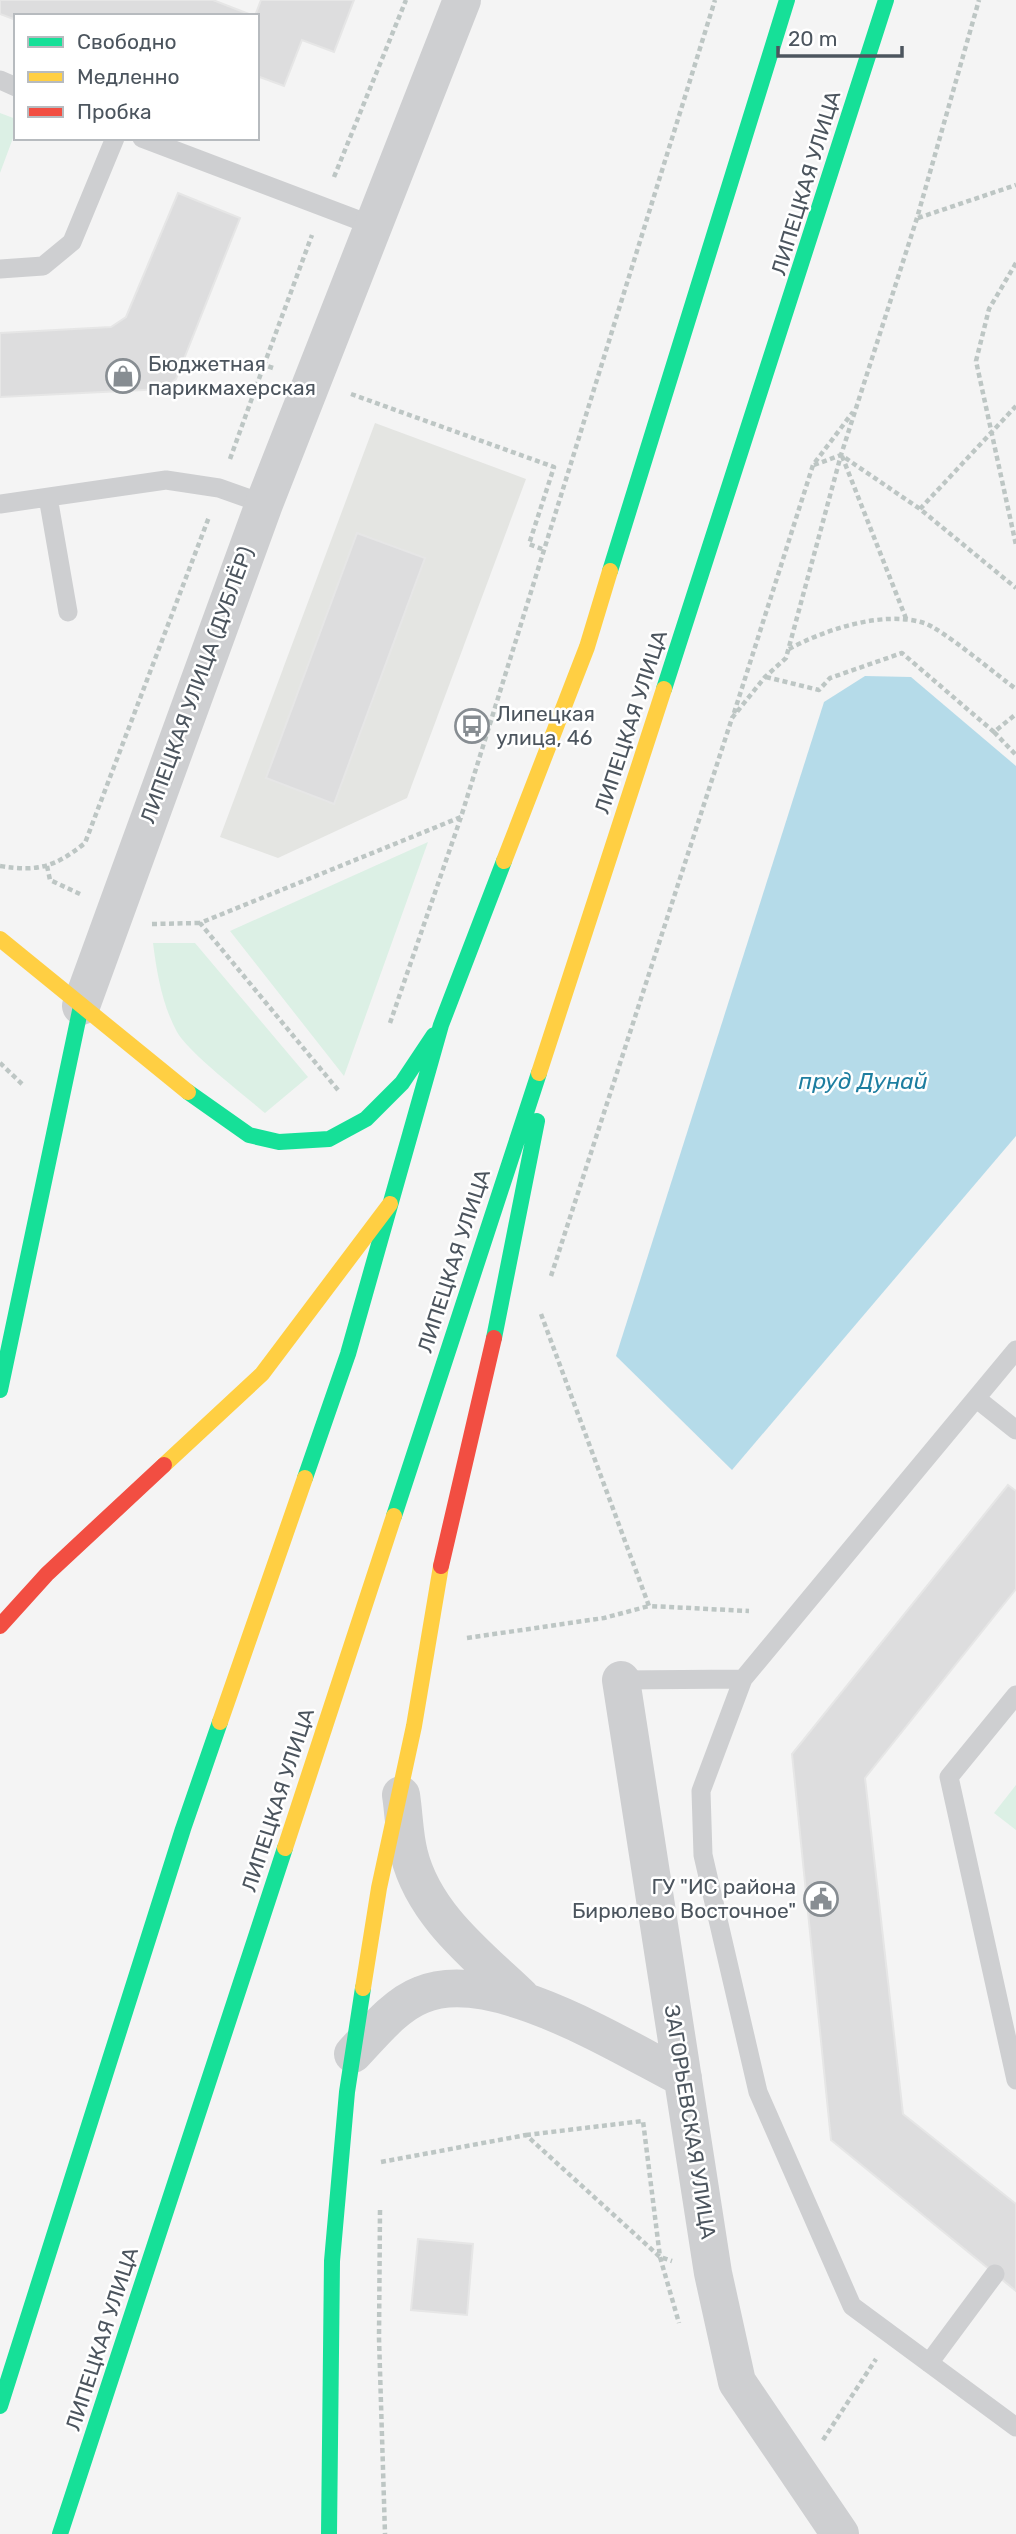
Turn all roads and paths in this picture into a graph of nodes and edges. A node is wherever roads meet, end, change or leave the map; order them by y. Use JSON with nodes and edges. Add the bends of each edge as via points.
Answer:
{"nodes":[{"id":1,"x":462,"y":0,"type":"edge"},
{"id":2,"x":715,"y":0,"type":"edge"},
{"id":3,"x":787,"y":0,"type":"edge"},
{"id":4,"x":886,"y":0,"type":"edge"},
{"id":5,"x":979,"y":0,"type":"edge"},
{"id":6,"x":114,"y":140,"type":"edge"},
{"id":7,"x":147,"y":140,"type":"edge"},
{"id":8,"x":1016,"y":185,"type":"edge"},
{"id":9,"x":917,"y":218,"type":"junction"},
{"id":10,"x":374,"y":226,"type":"junction"},
{"id":11,"x":1016,"y":263,"type":"edge"},
{"id":12,"x":0,"y":269,"type":"edge"},
{"id":13,"x":264,"y":365,"type":"dead end"},
{"id":14,"x":1016,"y":407,"type":"edge"},
{"id":15,"x":856,"y":408,"type":"junction"},
{"id":16,"x":993,"y":430,"type":"junction"},
{"id":17,"x":471,"y":435,"type":"dead end"},
{"id":18,"x":841,"y":455,"type":"junction"},
{"id":19,"x":813,"y":465,"type":"junction"},
{"id":20,"x":219,"y":488,"type":"junction"},
{"id":21,"x":48,"y":497,"type":"junction"},
{"id":22,"x":0,"y":504,"type":"edge"},
{"id":23,"x":264,"y":504,"type":"junction"},
{"id":24,"x":920,"y":509,"type":"junction"},
{"id":25,"x":1016,"y":545,"type":"edge"},
{"id":26,"x":542,"y":549,"type":"junction"},
{"id":27,"x":1016,"y":588,"type":"edge"},
{"id":28,"x":68,"y":612,"type":"dead end"},
{"id":29,"x":907,"y":621,"type":"junction"},
{"id":30,"x":788,"y":650,"type":"junction"},
{"id":31,"x":765,"y":677,"type":"junction"},
{"id":32,"x":1016,"y":689,"type":"edge"},
{"id":33,"x":1016,"y":714,"type":"edge"},
{"id":34,"x":733,"y":718,"type":"junction"},
{"id":35,"x":994,"y":732,"type":"junction"},
{"id":36,"x":1016,"y":755,"type":"edge"},
{"id":37,"x":461,"y":817,"type":"junction"},
{"id":38,"x":0,"y":866,"type":"edge"},
{"id":39,"x":0,"y":939,"type":"edge"},
{"id":40,"x":81,"y":1006,"type":"junction"},
{"id":41,"x":557,"y":1014,"type":"junction"},
{"id":42,"x":441,"y":1024,"type":"junction"},
{"id":43,"x":386,"y":1035,"type":"dead end"},
{"id":44,"x":341,"y":1094,"type":"dead end"},
{"id":45,"x":391,"y":1202,"type":"junction"},
{"id":46,"x":548,"y":1284,"type":"dead end"},
{"id":47,"x":536,"y":1322,"type":"dead end"},
{"id":48,"x":1016,"y":1350,"type":"edge"},
{"id":49,"x":0,"y":1390,"type":"edge"},
{"id":50,"x":977,"y":1399,"type":"junction"},
{"id":51,"x":1016,"y":1430,"type":"edge"},
{"id":52,"x":649,"y":1606,"type":"junction"},
{"id":53,"x":749,"y":1611,"type":"dead end"},
{"id":54,"x":0,"y":1626,"type":"edge"},
{"id":55,"x":461,"y":1639,"type":"dead end"},
{"id":56,"x":743,"y":1679,"type":"junction"},
{"id":57,"x":621,"y":1680,"type":"joint"},
{"id":58,"x":1016,"y":1695,"type":"edge"},
{"id":59,"x":400,"y":1787,"type":"junction"},
{"id":60,"x":523,"y":1998,"type":"junction"},
{"id":61,"x":353,"y":2054,"type":"junction"},
{"id":62,"x":683,"y":2078,"type":"junction"},
{"id":63,"x":1016,"y":2080,"type":"edge"},
{"id":64,"x":526,"y":2135,"type":"junction"},
{"id":65,"x":382,"y":2149,"type":"dead end"},
{"id":66,"x":381,"y":2162,"type":"junction"},
{"id":67,"x":381,"y":2176,"type":"dead end"},
{"id":68,"x":381,"y":2203,"type":"dead end"},
{"id":69,"x":995,"y":2274,"type":"dead end"},
{"id":70,"x":891,"y":2335,"type":"junction"},
{"id":71,"x":929,"y":2363,"type":"junction"},
{"id":72,"x":0,"y":2406,"type":"edge"},
{"id":73,"x":1016,"y":2427,"type":"edge"},
{"id":74,"x":818,"y":2446,"type":"dead end"},
{"id":75,"x":60,"y":2534,"type":"edge"},
{"id":76,"x":329,"y":2534,"type":"edge"},
{"id":77,"x":386,"y":2534,"type":"edge"},
{"id":78,"x":840,"y":2534,"type":"edge"}],
"edges":[{"from":1,"to":10,"type":"street","name":"ЛИПЕЦКАЯ УЛИЦА (ДУБЛЁР)"},
{"from":2,"to":26,"type":"path"},
{"from":3,"to":42,"type":"main road","via":[[587,647]]},
{"from":4,"to":41,"type":"main road","name":"ЛИПЕЦКАЯ УЛИЦА"},
{"from":5,"to":9,"type":"path"},
{"from":6,"to":12,"type":"lane","via":[[72,242],[43,266]]},
{"from":7,"to":10,"type":"lane"},
{"from":8,"to":9,"type":"path"},
{"from":9,"to":15,"type":"path"},
{"from":10,"to":23,"type":"street","name":"ЛИПЕЦКАЯ УЛИЦА (ДУБЛЁР)"},
{"from":11,"to":16,"type":"path","via":[[989,309],[976,362]]},
{"from":13,"to":20,"type":"path"},
{"from":14,"to":16,"type":"path"},
{"from":15,"to":18,"type":"path"},
{"from":15,"to":19,"type":"path"},
{"from":16,"to":24,"type":"path"},
{"from":16,"to":25,"type":"path"},
{"from":17,"to":26,"type":"path","via":[[554,467],[529,544]]},
{"from":18,"to":19,"type":"path"},
{"from":18,"to":24,"type":"path"},
{"from":18,"to":29,"type":"path"},
{"from":18,"to":30,"type":"path"},
{"from":19,"to":34,"type":"path"},
{"from":20,"to":21,"type":"lane","via":[[166,480]]},
{"from":20,"to":23,"type":"lane"},
{"from":20,"to":38,"type":"path","via":[[85,843],[62,861],[29,871]]},
{"from":21,"to":22,"type":"lane"},
{"from":21,"to":28,"type":"lane"},
{"from":23,"to":40,"type":"street","name":"ЛИПЕЦКАЯ УЛИЦА (ДУБЛЁР)"},
{"from":24,"to":27,"type":"path"},
{"from":26,"to":37,"type":"path"},
{"from":29,"to":30,"type":"path","via":[[872,619],[807,639]]},
{"from":29,"to":32,"type":"path","via":[[925,623]]},
{"from":30,"to":31,"type":"path","via":[[786,658]]},
{"from":31,"to":34,"type":"path"},
{"from":31,"to":35,"type":"path","via":[[820,690],[830,678],[902,653]]},
{"from":33,"to":35,"type":"path"},
{"from":34,"to":46,"type":"path"},
{"from":35,"to":36,"type":"path"},
{"from":37,"to":43,"type":"path"},
{"from":37,"to":44,"type":"path","via":[[200,923]]},
{"from":39,"to":40,"type":"main road"},
{"from":40,"to":42,"type":"main road","via":[[230,1122],[249,1135],[279,1142],[329,1139],[366,1119],[402,1083]]},
{"from":40,"to":49,"type":"main road","name":"ЛИПЕЦКАЯ УЛИЦА (ДУБЛЁР)"},
{"from":41,"to":59,"type":"main road","via":[[487,1373],[436,1589]]},
{"from":41,"to":75,"type":"main road","name":"ЛИПЕЦКАЯ УЛИЦА"},
{"from":42,"to":45,"type":"main road"},
{"from":45,"to":54,"type":"main road","via":[[262,1374],[47,1574]]},
{"from":45,"to":72,"type":"main road","via":[[348,1354],[183,1829]]},
{"from":47,"to":52,"type":"path","via":[[540,1310]]},
{"from":48,"to":50,"type":"lane"},
{"from":50,"to":51,"type":"lane"},
{"from":50,"to":56,"type":"lane"},
{"from":52,"to":53,"type":"path"},
{"from":52,"to":55,"type":"path","via":[[604,1618]]},
{"from":56,"to":57,"type":"lane"},
{"from":56,"to":70,"type":"lane","via":[[701,1791],[703,1855],[758,2092],[852,2305]]},
{"from":57,"to":62,"type":"street","name":"ЗАГОРЬЕВСКАЯ УЛИЦА"},
{"from":58,"to":63,"type":"lane","via":[[949,1777]]},
{"from":59,"to":60,"type":"street","via":[[409,1855],[431,1906]]},
{"from":59,"to":61,"type":"main road"},
{"from":60,"to":61,"type":"street","via":[[472,1987],[421,1994],[384,2021]]},
{"from":60,"to":62,"type":"street"},
{"from":61,"to":76,"type":"main road","via":[[332,2261]]},
{"from":62,"to":78,"type":"street","name":"ЗАГОРЬЕВСКАЯ УЛИЦА","via":[[713,2273],[737,2382]]},
{"from":64,"to":64,"type":"path","via":[[643,2121],[660,2258],[598,2201]]},
{"from":64,"to":66,"type":"path"},
{"from":65,"to":66,"type":"path"},
{"from":66,"to":67,"type":"path"},
{"from":68,"to":77,"type":"path","via":[[379,2338]]},
{"from":69,"to":71,"type":"lane"},
{"from":70,"to":71,"type":"lane"},
{"from":70,"to":74,"type":"path"},
{"from":71,"to":73,"type":"lane"}]}
